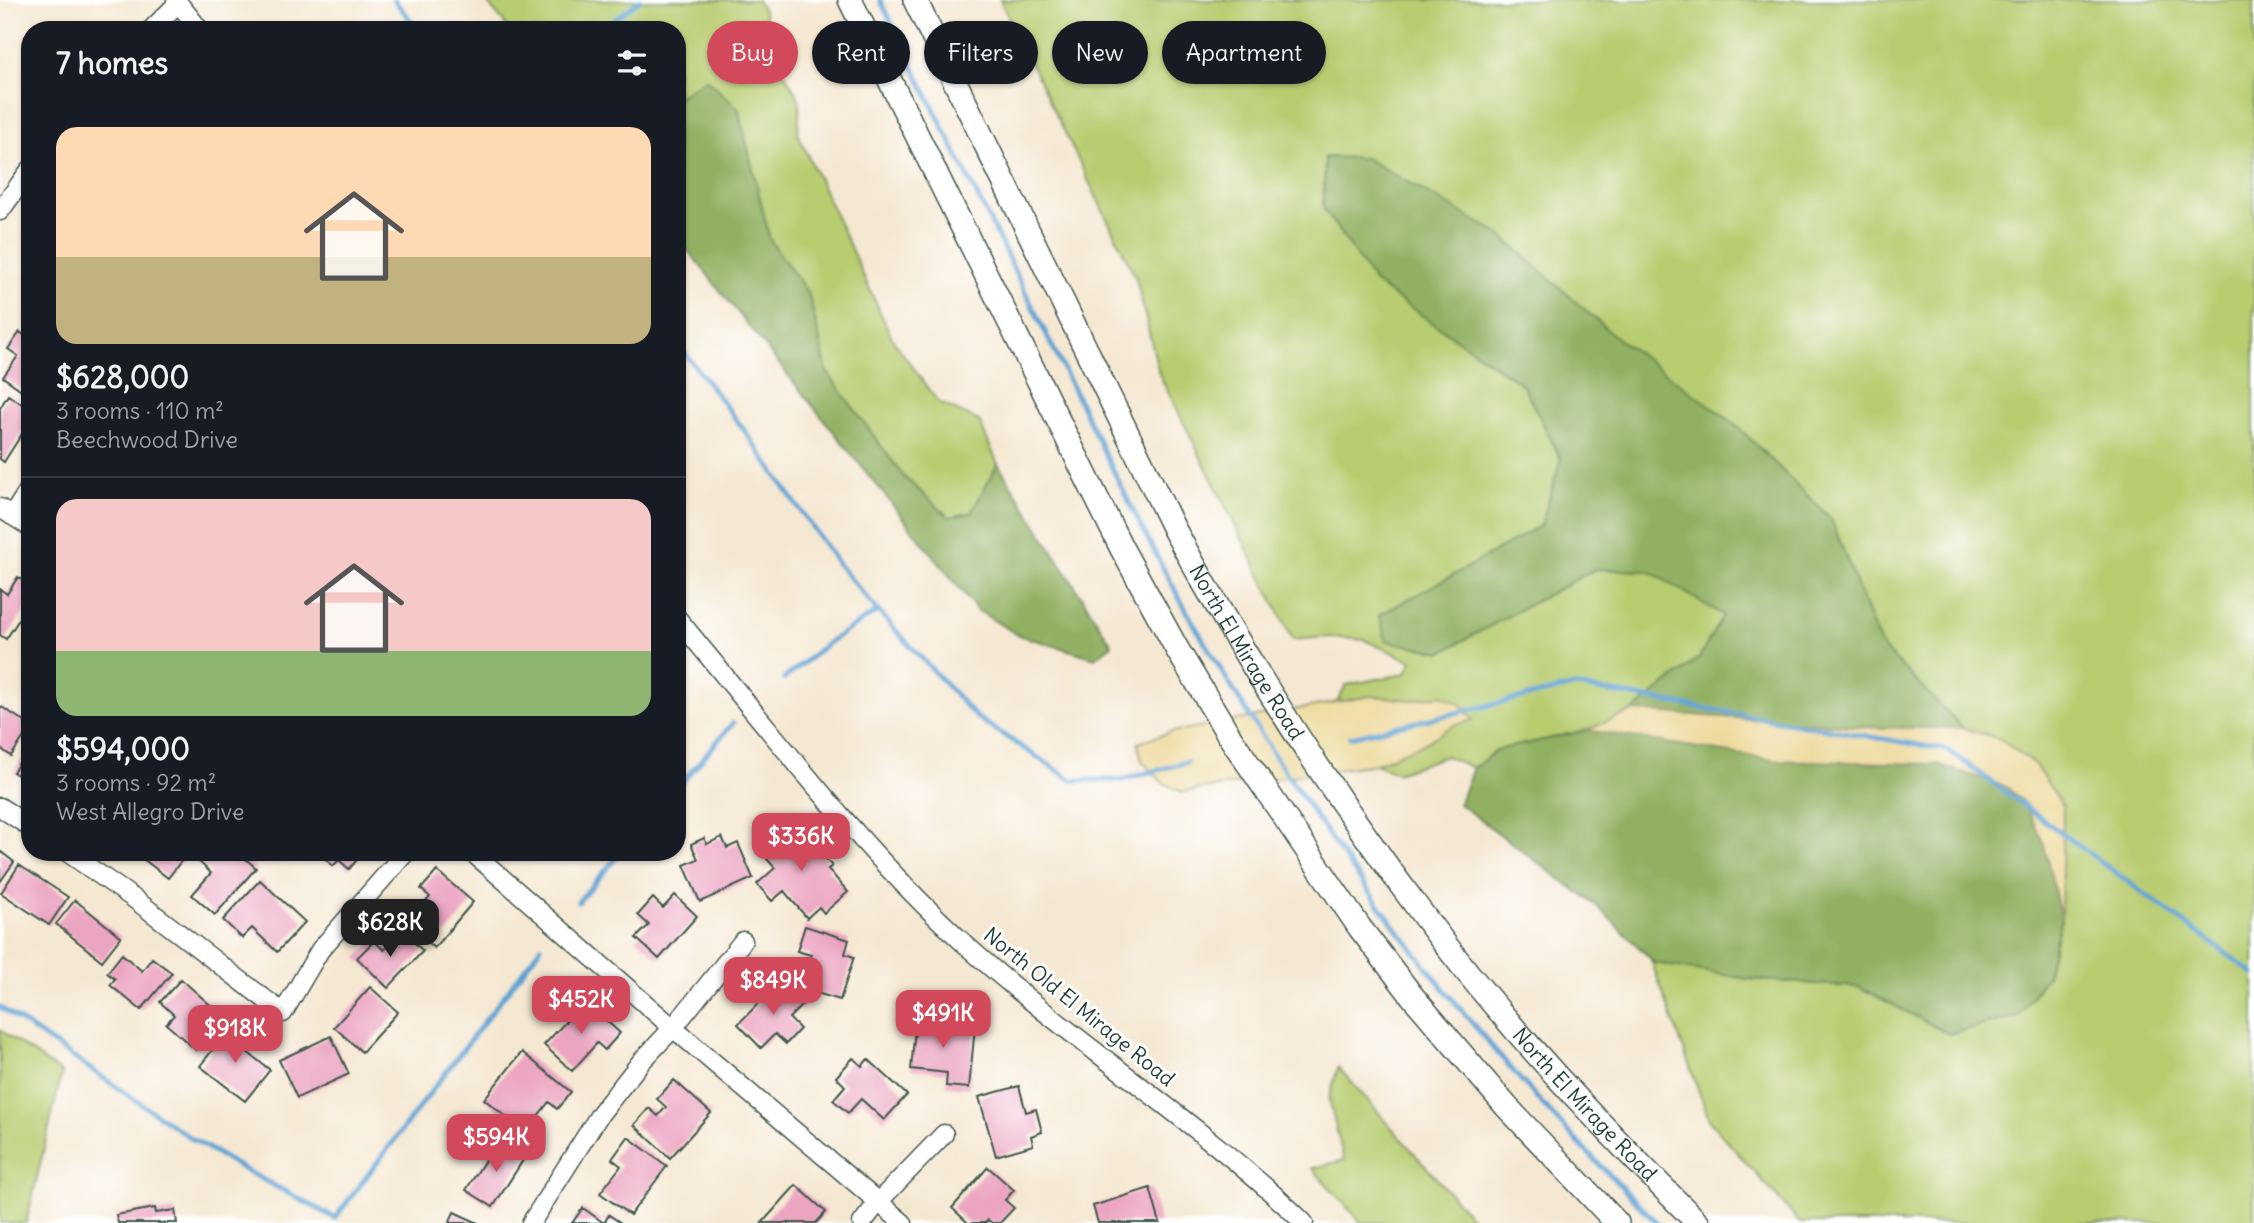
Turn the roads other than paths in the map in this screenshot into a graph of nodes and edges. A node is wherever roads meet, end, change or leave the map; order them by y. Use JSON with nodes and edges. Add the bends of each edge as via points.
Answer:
{"nodes":[{"id":1,"x":850,"y":0,"type":"edge"},
{"id":2,"x":915,"y":0,"type":"edge"},
{"id":3,"x":177,"y":1,"type":"edge"},
{"id":4,"x":159,"y":21,"type":"edge"},
{"id":5,"x":193,"y":21,"type":"edge"},
{"id":6,"x":21,"y":182,"type":"edge"},
{"id":7,"x":0,"y":211,"type":"edge"},
{"id":8,"x":21,"y":497,"type":"edge"},
{"id":9,"x":6,"y":512,"type":"edge"},
{"id":10,"x":21,"y":521,"type":"edge"},
{"id":11,"x":686,"y":629,"type":"edge"},
{"id":12,"x":0,"y":807,"type":"edge"},
{"id":13,"x":21,"y":821,"type":"edge"},
{"id":14,"x":80,"y":861,"type":"edge"},
{"id":15,"x":398,"y":861,"type":"edge"},
{"id":16,"x":483,"y":861,"type":"edge"},
{"id":17,"x":743,"y":940,"type":"dead end"},
{"id":18,"x":673,"y":1028,"type":"junction"},
{"id":19,"x":944,"y":1134,"type":"dead end"},
{"id":20,"x":879,"y":1201,"type":"junction"},
{"id":21,"x":531,"y":1223,"type":"edge"},
{"id":22,"x":862,"y":1223,"type":"edge"},
{"id":23,"x":903,"y":1223,"type":"edge"},
{"id":24,"x":1304,"y":1223,"type":"edge"},
{"id":25,"x":1617,"y":1223,"type":"edge"},
{"id":26,"x":1698,"y":1223,"type":"edge"}],
"edges":[{"from":1,"to":25,"type":"main road","via":[[1122,549],[1265,791],[1413,996],[1506,1107]]},
{"from":2,"to":26,"type":"main road","name":"North El Mirage Road","via":[[1174,529],[1270,696],[1424,916],[1501,1012],[1614,1139]]},
{"from":3,"to":4,"type":"street"},
{"from":3,"to":5,"type":"street"},
{"from":6,"to":7,"type":"street"},
{"from":8,"to":9,"type":"street"},
{"from":9,"to":10,"type":"street"},
{"from":11,"to":24,"type":"street","name":"North Old El Mirage Road","via":[[890,869],[966,945],[1254,1176]]},
{"from":12,"to":13,"type":"street"},
{"from":14,"to":15,"type":"street","via":[[283,1013],[320,950]]},
{"from":16,"to":18,"type":"street"},
{"from":17,"to":18,"type":"street"},
{"from":18,"to":20,"type":"street"},
{"from":18,"to":21,"type":"street","via":[[600,1114]]},
{"from":19,"to":20,"type":"street"},
{"from":20,"to":22,"type":"street"},
{"from":20,"to":23,"type":"street"}]}
